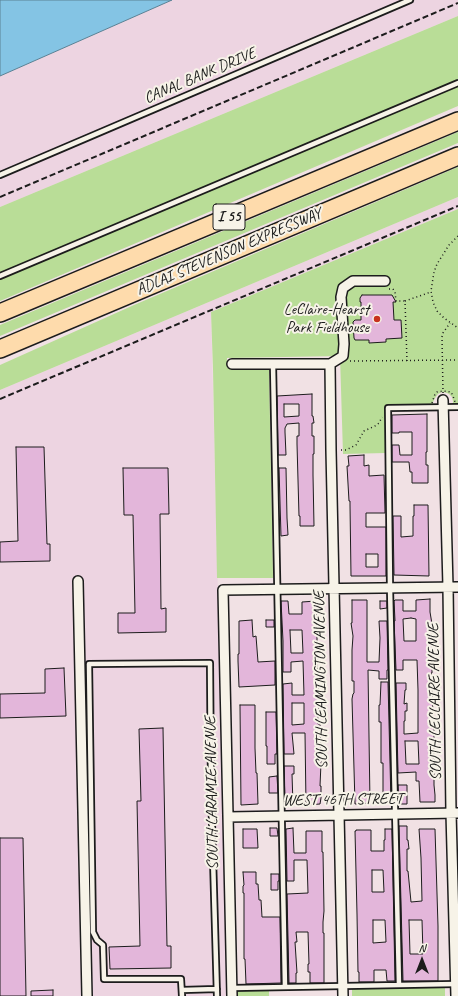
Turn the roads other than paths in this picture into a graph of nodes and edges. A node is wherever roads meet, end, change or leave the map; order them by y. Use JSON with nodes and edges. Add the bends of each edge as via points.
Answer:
{"nodes":[{"id":1,"x":410,"y":0,"type":"edge"},
{"id":2,"x":458,"y":83,"type":"edge"},
{"id":3,"x":458,"y":121,"type":"edge"},
{"id":4,"x":458,"y":156,"type":"edge"},
{"id":5,"x":0,"y":175,"type":"edge"},
{"id":6,"x":0,"y":276,"type":"edge"},
{"id":7,"x":386,"y":285,"type":"road end"},
{"id":8,"x":98,"y":308,"type":"junction"},
{"id":9,"x":0,"y":313,"type":"edge"},
{"id":10,"x":0,"y":349,"type":"edge"},
{"id":11,"x":0,"y":359,"type":"edge"},
{"id":12,"x":232,"y":364,"type":"dead end"},
{"id":13,"x":273,"y":364,"type":"junction"},
{"id":14,"x":330,"y":364,"type":"junction"},
{"id":15,"x":443,"y":400,"type":"junction"},
{"id":16,"x":458,"y":407,"type":"edge"},
{"id":17,"x":78,"y":581,"type":"dead end"},
{"id":18,"x":458,"y":586,"type":"edge"},
{"id":19,"x":448,"y":587,"type":"junction"},
{"id":20,"x":335,"y":588,"type":"junction"},
{"id":21,"x":390,"y":588,"type":"junction"},
{"id":22,"x":277,"y":589,"type":"junction"},
{"id":23,"x":455,"y":813,"type":"edge"},
{"id":24,"x":395,"y":814,"type":"junction"},
{"id":25,"x":338,"y":815,"type":"junction"},
{"id":26,"x":281,"y":816,"type":"junction"},
{"id":27,"x":228,"y":817,"type":"junction"},
{"id":28,"x":457,"y":984,"type":"edge"},
{"id":29,"x":398,"y":985,"type":"junction"},
{"id":30,"x":342,"y":986,"type":"junction"},
{"id":31,"x":285,"y":987,"type":"junction"},
{"id":32,"x":217,"y":989,"type":"junction"},
{"id":33,"x":182,"y":990,"type":"junction"},
{"id":34,"x":232,"y":992,"type":"edge"},
{"id":35,"x":87,"y":996,"type":"edge"},
{"id":36,"x":182,"y":996,"type":"edge"},
{"id":37,"x":217,"y":996,"type":"edge"},
{"id":38,"x":343,"y":996,"type":"edge"},
{"id":39,"x":456,"y":996,"type":"edge"}],
"edges":[{"from":1,"to":5,"type":"lane","name":"CANAL BANK DRIVE"},
{"from":2,"to":6,"type":"lane"},
{"from":3,"to":9,"type":"highway","number":"I 55"},
{"from":4,"to":8,"type":"highway","name":"ADLAI STEVENSON EXPRESSWAY","number":"I 55"},
{"from":7,"to":14,"type":"street","via":[[353,281],[343,288],[343,356]]},
{"from":8,"to":10,"type":"highway","name":"ADLAI STEVENSON EXPRESSWAY","number":"I 55"},
{"from":8,"to":11,"type":"highway"},
{"from":12,"to":13,"type":"street"},
{"from":13,"to":14,"type":"street"},
{"from":13,"to":22,"type":"lane"},
{"from":14,"to":20,"type":"street","name":"SOUTH LEAMINGTON AVENUE"},
{"from":15,"to":16,"type":"lane"},
{"from":15,"to":19,"type":"street","name":"SOUTH LECLAIRE AVENUE"},
{"from":15,"to":21,"type":"lane","via":[[388,408]]},
{"from":17,"to":35,"type":"street"},
{"from":18,"to":19,"type":"street"},
{"from":19,"to":21,"type":"street"},
{"from":19,"to":23,"type":"street","name":"SOUTH LECLAIRE AVENUE"},
{"from":20,"to":21,"type":"street"},
{"from":20,"to":22,"type":"street"},
{"from":20,"to":25,"type":"street","name":"SOUTH LEAMINGTON AVENUE"},
{"from":21,"to":24,"type":"lane"},
{"from":22,"to":26,"type":"lane"},
{"from":22,"to":27,"type":"street","name":"SOUTH LARAMIE AVENUE","via":[[224,590]]},
{"from":23,"to":24,"type":"street","name":"WEST 46TH STREET"},
{"from":23,"to":28,"type":"street","name":"SOUTH LECLAIRE AVENUE"},
{"from":24,"to":25,"type":"street","name":"WEST 46TH STREET"},
{"from":24,"to":29,"type":"lane"},
{"from":25,"to":26,"type":"street","name":"WEST 46TH STREET"},
{"from":25,"to":30,"type":"street","name":"SOUTH LEAMINGTON AVENUE"},
{"from":26,"to":27,"type":"street","name":"WEST 46TH STREET"},
{"from":26,"to":31,"type":"lane"},
{"from":27,"to":34,"type":"street","name":"SOUTH LARAMIE AVENUE"},
{"from":28,"to":29,"type":"lane"},
{"from":28,"to":39,"type":"street","name":"SOUTH LECLAIRE AVENUE"},
{"from":29,"to":30,"type":"lane"},
{"from":30,"to":31,"type":"lane"},
{"from":30,"to":38,"type":"street","name":"SOUTH LEAMINGTON AVENUE"},
{"from":31,"to":34,"type":"lane"},
{"from":32,"to":33,"type":"lane"},
{"from":32,"to":33,"type":"lane","via":[[210,663],[89,664],[93,932],[96,940],[103,946],[104,979],[181,979]]},
{"from":32,"to":37,"type":"lane"},
{"from":33,"to":36,"type":"lane"}]}
